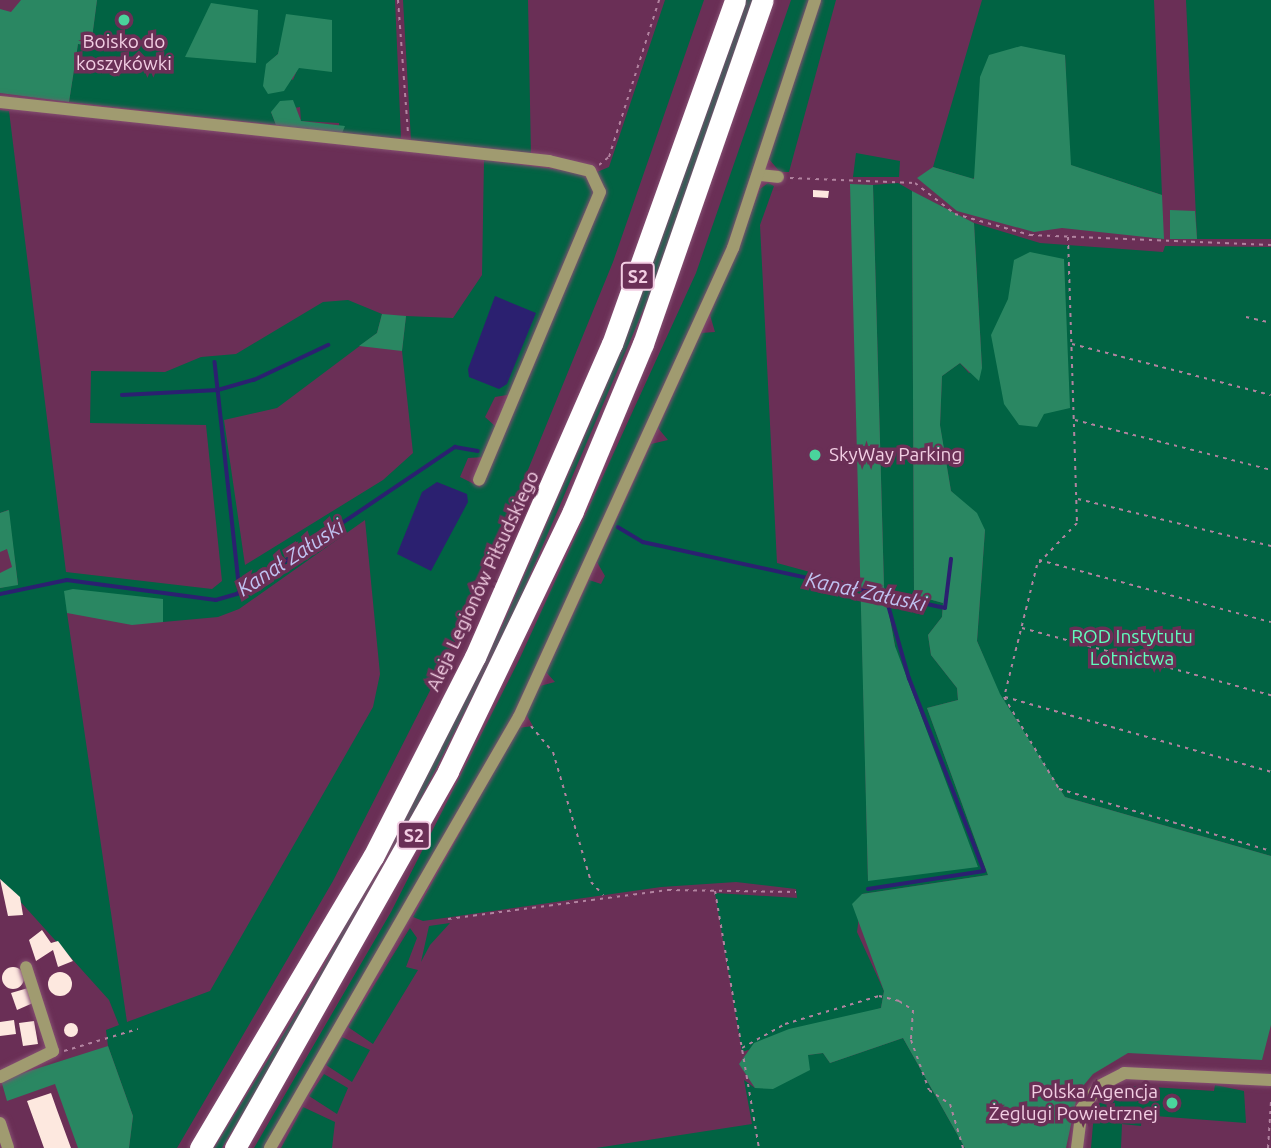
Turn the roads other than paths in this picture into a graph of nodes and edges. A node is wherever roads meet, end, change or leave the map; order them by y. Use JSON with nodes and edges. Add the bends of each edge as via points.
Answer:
{"nodes":[{"id":1,"x":735,"y":0,"type":"edge"},
{"id":2,"x":763,"y":0,"type":"edge"},
{"id":3,"x":815,"y":0,"type":"edge"},
{"id":4,"x":0,"y":102,"type":"edge"},
{"id":5,"x":760,"y":175,"type":"junction"},
{"id":6,"x":778,"y":177,"type":"road end"},
{"id":7,"x":479,"y":480,"type":"dead end"},
{"id":8,"x":26,"y":967,"type":"dead end"},
{"id":9,"x":0,"y":1077,"type":"edge"},
{"id":10,"x":1271,"y":1080,"type":"edge"},
{"id":11,"x":0,"y":1123,"type":"edge"},
{"id":12,"x":8,"y":1148,"type":"edge"},
{"id":13,"x":200,"y":1148,"type":"edge"},
{"id":14,"x":235,"y":1148,"type":"edge"},
{"id":15,"x":270,"y":1148,"type":"edge"},
{"id":16,"x":1077,"y":1148,"type":"edge"}],
"edges":[{"from":1,"to":13,"type":"highway","name":"Aleja Legionów Piłsudskiego","number":"S2","via":[[612,344],[475,657],[373,857]]},
{"from":2,"to":14,"type":"highway","number":"S2","via":[[643,344],[573,511],[449,771]]},
{"from":3,"to":5,"type":"street"},
{"from":4,"to":7,"type":"street","via":[[402,150],[549,161],[590,172],[600,192]]},
{"from":5,"to":6,"type":"street"},
{"from":5,"to":15,"type":"street","via":[[702,321],[519,717]]},
{"from":8,"to":9,"type":"street","via":[[53,1051]]},
{"from":10,"to":16,"type":"street","via":[[1124,1073],[1099,1086],[1082,1108]]},
{"from":11,"to":12,"type":"street"}]}
